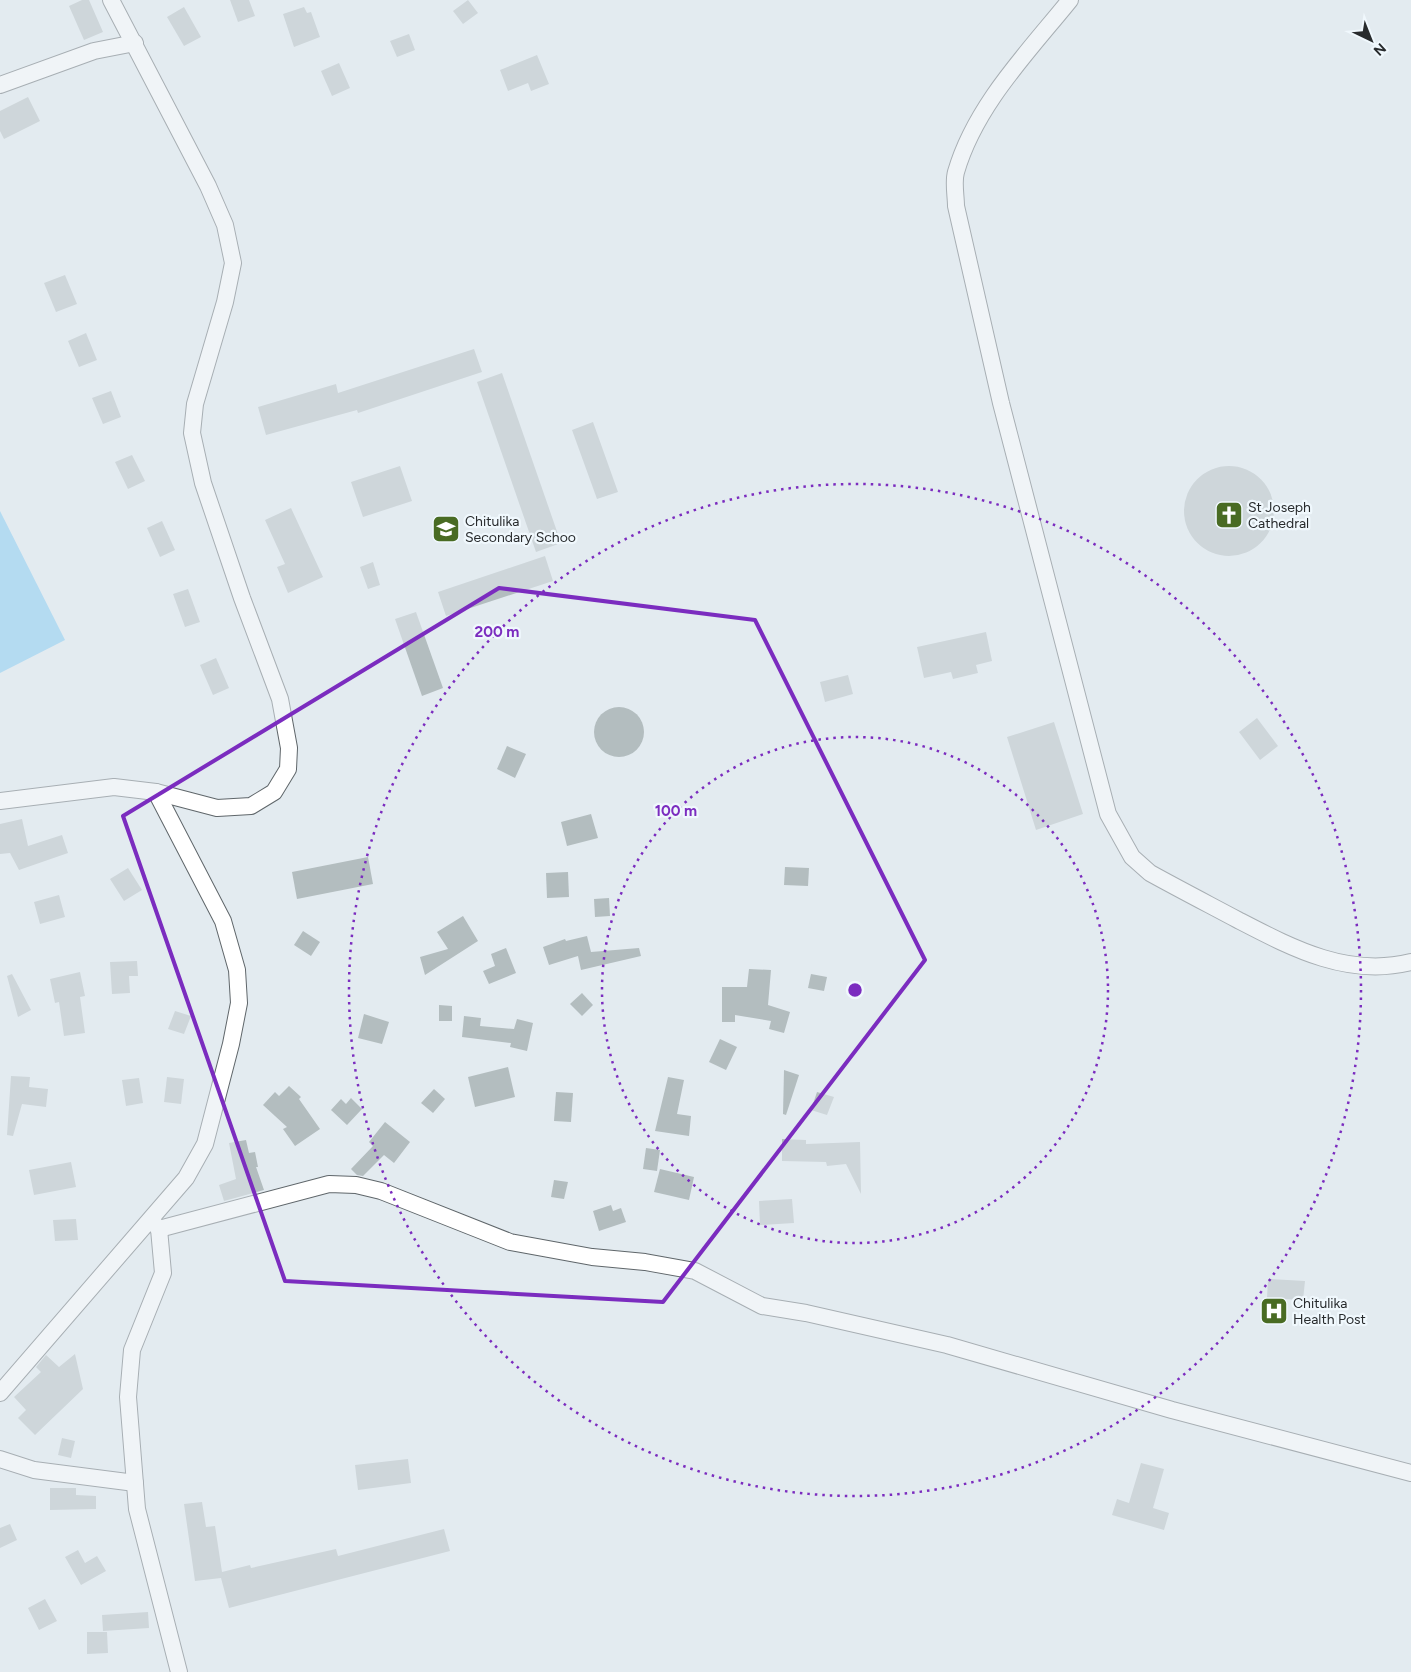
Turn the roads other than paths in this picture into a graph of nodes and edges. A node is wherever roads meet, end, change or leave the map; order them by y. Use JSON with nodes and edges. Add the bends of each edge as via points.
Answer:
{"nodes":[{"id":1,"x":111,"y":0,"type":"edge"},
{"id":2,"x":1070,"y":0,"type":"edge"},
{"id":3,"x":135,"y":43,"type":"junction"},
{"id":4,"x":0,"y":85,"type":"edge"},
{"id":5,"x":156,"y":792,"type":"junction"},
{"id":6,"x":0,"y":802,"type":"edge"},
{"id":7,"x":1411,"y":962,"type":"edge"},
{"id":8,"x":155,"y":1224,"type":"junction"},
{"id":9,"x":0,"y":1393,"type":"edge"},
{"id":10,"x":0,"y":1459,"type":"edge"},
{"id":11,"x":1411,"y":1474,"type":"edge"},
{"id":12,"x":135,"y":1483,"type":"junction"},
{"id":13,"x":179,"y":1672,"type":"edge"}],
"edges":[{"from":1,"to":3,"type":"street"},
{"from":2,"to":7,"type":"street","via":[[1001,86],[970,136],[955,174],[956,206],[1001,403],[1108,814],[1132,856],[1150,873],[1294,949],[1331,962],[1367,966]]},
{"from":3,"to":4,"type":"street","via":[[94,50]]},
{"from":3,"to":5,"type":"street","via":[[225,225],[233,263],[195,404],[192,434],[203,483],[280,699],[289,748],[288,769],[274,792],[251,806],[217,808]]},
{"from":5,"to":6,"type":"street","via":[[114,787]]},
{"from":5,"to":8,"type":"street","via":[[223,921],[237,970],[239,1003],[205,1144]]},
{"from":8,"to":9,"type":"street"},
{"from":8,"to":11,"type":"street","via":[[329,1184],[356,1185],[381,1191],[510,1242],[695,1271],[762,1306],[806,1312],[947,1345]]},
{"from":8,"to":12,"type":"street","via":[[163,1273],[132,1350],[128,1397]]},
{"from":10,"to":12,"type":"street","via":[[34,1470]]},
{"from":12,"to":13,"type":"street","via":[[138,1509]]}]}
